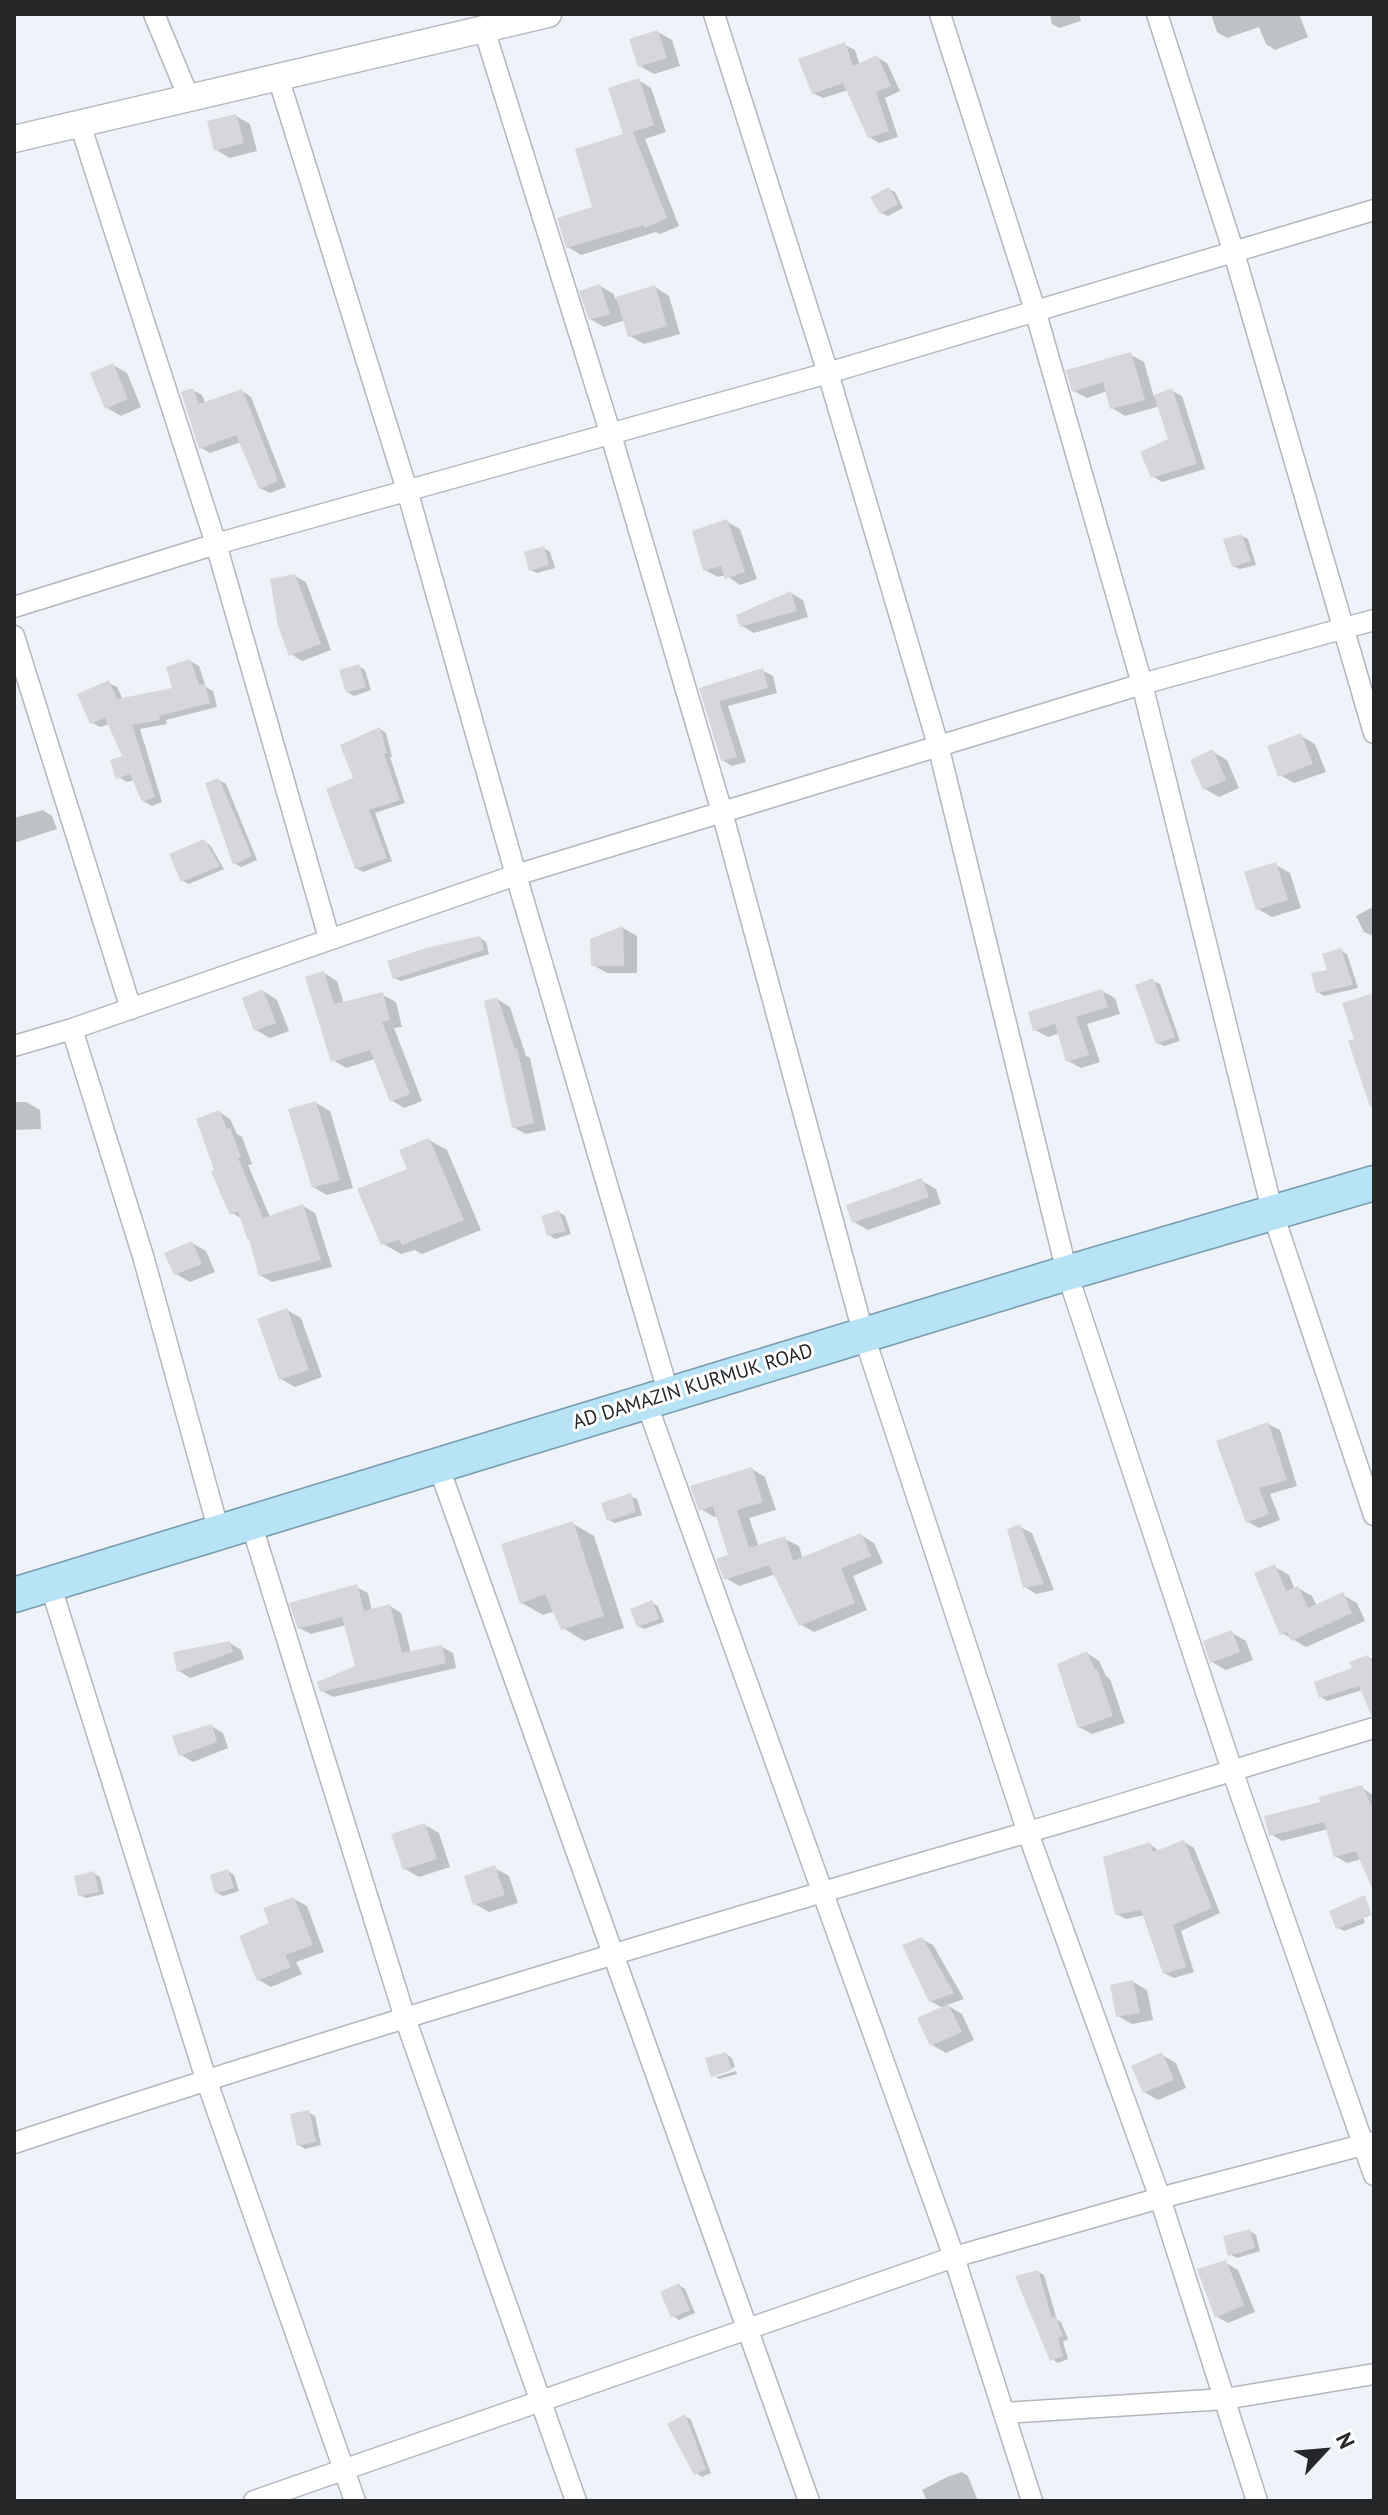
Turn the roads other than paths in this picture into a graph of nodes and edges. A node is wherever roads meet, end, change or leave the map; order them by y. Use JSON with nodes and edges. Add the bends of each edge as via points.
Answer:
{"nodes":[{"id":1,"x":154,"y":14,"type":"edge"},
{"id":2,"x":548,"y":14,"type":"edge"},
{"id":3,"x":714,"y":14,"type":"edge"},
{"id":4,"x":940,"y":14,"type":"edge"},
{"id":5,"x":1157,"y":14,"type":"edge"},
{"id":6,"x":484,"y":29,"type":"junction"},
{"id":7,"x":278,"y":77,"type":"junction"},
{"id":8,"x":189,"y":98,"type":"junction"},
{"id":9,"x":80,"y":124,"type":"junction"},
{"id":10,"x":14,"y":139,"type":"edge"},
{"id":11,"x":1374,"y":210,"type":"edge"},
{"id":12,"x":1234,"y":253,"type":"junction"},
{"id":13,"x":1035,"y":310,"type":"junction"},
{"id":14,"x":828,"y":373,"type":"junction"},
{"id":15,"x":611,"y":435,"type":"junction"},
{"id":16,"x":407,"y":490,"type":"junction"},
{"id":17,"x":216,"y":544,"type":"junction"},
{"id":18,"x":14,"y":607,"type":"edge"},
{"id":19,"x":1374,"y":620,"type":"edge"},
{"id":20,"x":1342,"y":629,"type":"junction"},
{"id":21,"x":14,"y":636,"type":"edge"},
{"id":22,"x":1142,"y":684,"type":"junction"},
{"id":23,"x":1374,"y":733,"type":"edge"},
{"id":24,"x":938,"y":745,"type":"junction"},
{"id":25,"x":722,"y":812,"type":"junction"},
{"id":26,"x":516,"y":875,"type":"junction"},
{"id":27,"x":329,"y":938,"type":"junction"},
{"id":28,"x":131,"y":1009,"type":"junction"},
{"id":29,"x":72,"y":1029,"type":"junction"},
{"id":30,"x":14,"y":1046,"type":"edge"},
{"id":31,"x":1374,"y":1183,"type":"edge"},
{"id":32,"x":1273,"y":1214,"type":"junction"},
{"id":33,"x":1067,"y":1273,"type":"junction"},
{"id":34,"x":864,"y":1336,"type":"junction"},
{"id":35,"x":657,"y":1398,"type":"junction"},
{"id":36,"x":438,"y":1465,"type":"junction"},
{"id":37,"x":1374,"y":1515,"type":"edge"},
{"id":38,"x":235,"y":1527,"type":"junction"},
{"id":39,"x":50,"y":1584,"type":"junction"},
{"id":40,"x":14,"y":1595,"type":"edge"},
{"id":41,"x":1374,"y":1728,"type":"edge"},
{"id":42,"x":1232,"y":1770,"type":"junction"},
{"id":43,"x":1028,"y":1833,"type":"junction"},
{"id":44,"x":824,"y":1890,"type":"junction"},
{"id":45,"x":613,"y":1953,"type":"junction"},
{"id":46,"x":405,"y":2018,"type":"junction"},
{"id":47,"x":206,"y":2079,"type":"junction"},
{"id":48,"x":14,"y":2143,"type":"edge"},
{"id":49,"x":1370,"y":2144,"type":"edge"},
{"id":50,"x":1374,"y":2175,"type":"edge"},
{"id":51,"x":1160,"y":2198,"type":"junction"},
{"id":52,"x":954,"y":2257,"type":"junction"},
{"id":53,"x":746,"y":2328,"type":"junction"},
{"id":54,"x":1374,"y":2374,"type":"edge"},
{"id":55,"x":1225,"y":2399,"type":"junction"},
{"id":56,"x":542,"y":2401,"type":"junction"},
{"id":57,"x":1004,"y":2413,"type":"junction"},
{"id":58,"x":344,"y":2470,"type":"junction"},
{"id":59,"x":254,"y":2501,"type":"edge"},
{"id":60,"x":355,"y":2501,"type":"edge"},
{"id":61,"x":576,"y":2501,"type":"edge"},
{"id":62,"x":809,"y":2501,"type":"edge"},
{"id":63,"x":1032,"y":2501,"type":"edge"},
{"id":64,"x":1257,"y":2501,"type":"edge"}],
"edges":[{"from":1,"to":8,"type":"street"},
{"from":2,"to":6,"type":"street"},
{"from":3,"to":14,"type":"street"},
{"from":4,"to":13,"type":"street"},
{"from":5,"to":12,"type":"street"},
{"from":6,"to":7,"type":"street"},
{"from":6,"to":15,"type":"street"},
{"from":7,"to":8,"type":"street"},
{"from":7,"to":16,"type":"street"},
{"from":8,"to":9,"type":"street"},
{"from":9,"to":10,"type":"street"},
{"from":9,"to":17,"type":"street"},
{"from":11,"to":12,"type":"street"},
{"from":12,"to":13,"type":"street"},
{"from":12,"to":20,"type":"street"},
{"from":13,"to":14,"type":"street"},
{"from":13,"to":22,"type":"street"},
{"from":14,"to":15,"type":"street"},
{"from":14,"to":24,"type":"street"},
{"from":15,"to":16,"type":"street"},
{"from":15,"to":25,"type":"street"},
{"from":16,"to":17,"type":"street"},
{"from":16,"to":26,"type":"street"},
{"from":17,"to":18,"type":"street"},
{"from":17,"to":27,"type":"street"},
{"from":19,"to":20,"type":"street"},
{"from":20,"to":22,"type":"street"},
{"from":20,"to":23,"type":"street"},
{"from":21,"to":28,"type":"street"},
{"from":22,"to":24,"type":"street"},
{"from":22,"to":32,"type":"street"},
{"from":24,"to":25,"type":"street"},
{"from":24,"to":33,"type":"street"},
{"from":25,"to":26,"type":"street"},
{"from":25,"to":34,"type":"street"},
{"from":26,"to":27,"type":"street"},
{"from":26,"to":35,"type":"street"},
{"from":27,"to":28,"type":"street"},
{"from":28,"to":29,"type":"street"},
{"from":29,"to":30,"type":"street"},
{"from":29,"to":38,"type":"street"},
{"from":31,"to":32,"type":"highway","name":"AD DAMAZIN KURMUK ROAD"},
{"from":32,"to":33,"type":"highway","name":"AD DAMAZIN KURMUK ROAD"},
{"from":32,"to":37,"type":"street"},
{"from":33,"to":34,"type":"highway","name":"AD DAMAZIN KURMUK ROAD"},
{"from":33,"to":42,"type":"street"},
{"from":34,"to":35,"type":"highway","name":"AD DAMAZIN KURMUK ROAD"},
{"from":34,"to":43,"type":"street"},
{"from":35,"to":36,"type":"highway","name":"AD DAMAZIN KURMUK ROAD"},
{"from":35,"to":44,"type":"street"},
{"from":36,"to":38,"type":"highway","name":"AD DAMAZIN KURMUK ROAD"},
{"from":36,"to":45,"type":"street"},
{"from":38,"to":39,"type":"highway","name":"AD DAMAZIN KURMUK ROAD"},
{"from":38,"to":46,"type":"street"},
{"from":39,"to":40,"type":"highway","name":"AD DAMAZIN KURMUK ROAD"},
{"from":39,"to":47,"type":"street"},
{"from":41,"to":42,"type":"street"},
{"from":42,"to":43,"type":"street"},
{"from":42,"to":49,"type":"street"},
{"from":43,"to":44,"type":"street"},
{"from":43,"to":51,"type":"street"},
{"from":44,"to":45,"type":"street"},
{"from":44,"to":52,"type":"street"},
{"from":45,"to":46,"type":"street"},
{"from":45,"to":53,"type":"street"},
{"from":46,"to":47,"type":"street"},
{"from":46,"to":56,"type":"street"},
{"from":47,"to":48,"type":"street"},
{"from":47,"to":58,"type":"street"},
{"from":49,"to":50,"type":"street"},
{"from":49,"to":51,"type":"street"},
{"from":51,"to":52,"type":"street"},
{"from":51,"to":55,"type":"street"},
{"from":52,"to":53,"type":"street"},
{"from":52,"to":57,"type":"street"},
{"from":53,"to":56,"type":"street"},
{"from":53,"to":62,"type":"street"},
{"from":54,"to":55,"type":"street"},
{"from":55,"to":57,"type":"street"},
{"from":55,"to":64,"type":"street"},
{"from":56,"to":58,"type":"street"},
{"from":56,"to":61,"type":"street"},
{"from":57,"to":63,"type":"street"},
{"from":58,"to":59,"type":"street"},
{"from":58,"to":60,"type":"street"}]}
